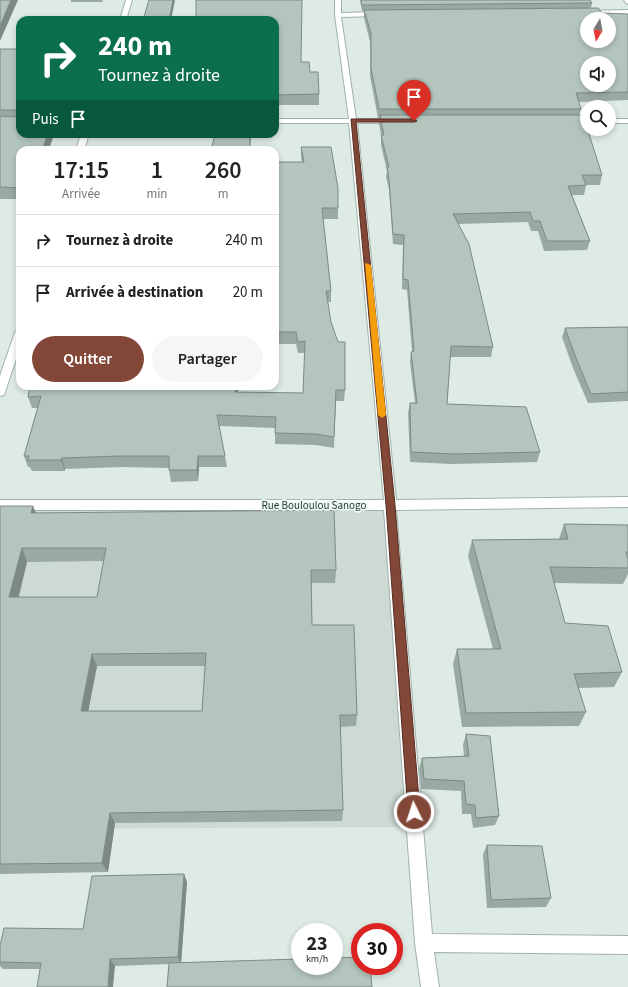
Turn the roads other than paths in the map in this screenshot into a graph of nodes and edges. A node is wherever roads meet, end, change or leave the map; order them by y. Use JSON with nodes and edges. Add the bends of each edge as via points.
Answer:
{"nodes":[{"id":1,"x":129,"y":0,"type":"edge"},
{"id":2,"x":338,"y":0,"type":"edge"},
{"id":3,"x":616,"y":12,"type":"edge"},
{"id":4,"x":628,"y":12,"type":"edge"},
{"id":5,"x":385,"y":14,"type":"edge"},
{"id":6,"x":338,"y":15,"type":"junction"},
{"id":7,"x":124,"y":16,"type":"edge"},
{"id":8,"x":353,"y":121,"type":"junction"},
{"id":9,"x":407,"y":121,"type":"edge"},
{"id":10,"x":616,"y":121,"type":"edge"},
{"id":11,"x":628,"y":121,"type":"edge"},
{"id":12,"x":279,"y":122,"type":"edge"},
{"id":13,"x":16,"y":344,"type":"edge"},
{"id":14,"x":0,"y":392,"type":"edge"},
{"id":15,"x":628,"y":502,"type":"edge"},
{"id":16,"x":0,"y":505,"type":"edge"},
{"id":17,"x":390,"y":505,"type":"junction"},
{"id":18,"x":424,"y":943,"type":"junction"},
{"id":19,"x":628,"y":945,"type":"edge"},
{"id":20,"x":430,"y":987,"type":"edge"}],
"edges":[{"from":1,"to":7,"type":"street"},
{"from":2,"to":6,"type":"street"},
{"from":3,"to":4,"type":"street"},
{"from":5,"to":6,"type":"street"},
{"from":6,"to":8,"type":"street"},
{"from":8,"to":9,"type":"street"},
{"from":8,"to":12,"type":"street"},
{"from":8,"to":17,"type":"street"},
{"from":10,"to":11,"type":"street"},
{"from":13,"to":14,"type":"street"},
{"from":15,"to":17,"type":"street","name":"Rue Bouloulou Sanogo"},
{"from":16,"to":17,"type":"street","name":"Rue Bouloulou Sanogo"},
{"from":17,"to":18,"type":"street"},
{"from":18,"to":19,"type":"street"},
{"from":18,"to":20,"type":"street"}]}
